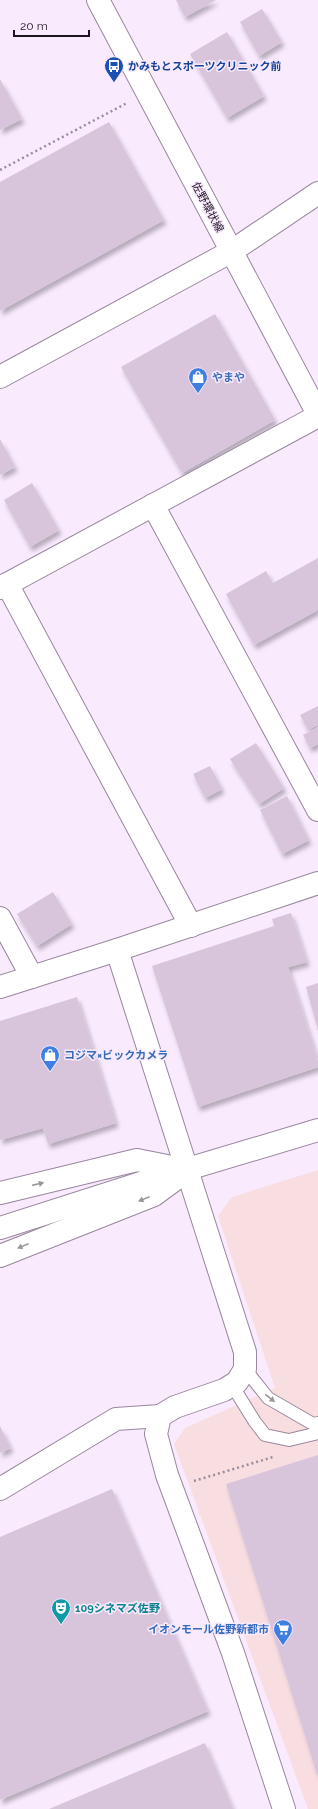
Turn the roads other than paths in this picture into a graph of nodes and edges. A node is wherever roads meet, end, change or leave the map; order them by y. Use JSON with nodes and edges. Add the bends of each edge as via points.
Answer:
{"nodes":[{"id":1,"x":98,"y":0,"type":"edge"},
{"id":2,"x":318,"y":193,"type":"edge"},
{"id":3,"x":232,"y":251,"type":"junction"},
{"id":4,"x":0,"y":377,"type":"edge"},
{"id":5,"x":318,"y":415,"type":"edge"},
{"id":6,"x":153,"y":505,"type":"junction"},
{"id":7,"x":4,"y":586,"type":"edge"},
{"id":8,"x":318,"y":810,"type":"edge"},
{"id":9,"x":318,"y":883,"type":"edge"},
{"id":10,"x":0,"y":918,"type":"edge"},
{"id":11,"x":191,"y":926,"type":"junction"},
{"id":12,"x":117,"y":950,"type":"junction"},
{"id":13,"x":32,"y":977,"type":"junction"},
{"id":14,"x":0,"y":987,"type":"edge"},
{"id":15,"x":318,"y":1130,"type":"edge"},
{"id":16,"x":188,"y":1170,"type":"junction"},
{"id":17,"x":0,"y":1193,"type":"edge"},
{"id":18,"x":0,"y":1228,"type":"edge"},
{"id":19,"x":0,"y":1256,"type":"edge"},
{"id":20,"x":238,"y":1377,"type":"junction"},
{"id":21,"x":160,"y":1416,"type":"junction"},
{"id":22,"x":318,"y":1423,"type":"edge"},
{"id":23,"x":318,"y":1433,"type":"edge"},
{"id":24,"x":0,"y":1489,"type":"edge"},
{"id":25,"x":284,"y":1809,"type":"edge"}],
"edges":[{"from":1,"to":3,"type":"street","name":"佐野環状線"},
{"from":2,"to":3,"type":"street"},
{"from":3,"to":4,"type":"street"},
{"from":3,"to":5,"type":"street","name":"佐野環状線"},
{"from":5,"to":6,"type":"street"},
{"from":6,"to":7,"type":"street"},
{"from":6,"to":8,"type":"street"},
{"from":7,"to":11,"type":"street"},
{"from":9,"to":11,"type":"street"},
{"from":10,"to":13,"type":"street"},
{"from":11,"to":12,"type":"street"},
{"from":12,"to":13,"type":"street"},
{"from":12,"to":16,"type":"street"},
{"from":13,"to":14,"type":"street"},
{"from":15,"to":16,"type":"street"},
{"from":17,"to":16,"type":"street","one_way":true,"via":[[137,1160]]},
{"from":16,"to":18,"type":"street"},
{"from":16,"to":19,"type":"street","one_way":true,"via":[[154,1195]]},
{"from":16,"to":20,"type":"street","via":[[245,1352]]},
{"from":20,"to":21,"type":"street","via":[[224,1390],[175,1407]]},
{"from":20,"to":22,"type":"lane","one_way":true,"via":[[313,1424]]},
{"from":20,"to":23,"type":"lane","via":[[254,1422],[265,1435],[289,1440]]},
{"from":21,"to":24,"type":"street","via":[[116,1419]]},
{"from":21,"to":25,"type":"street","via":[[156,1434],[167,1475],[233,1652]]}]}
